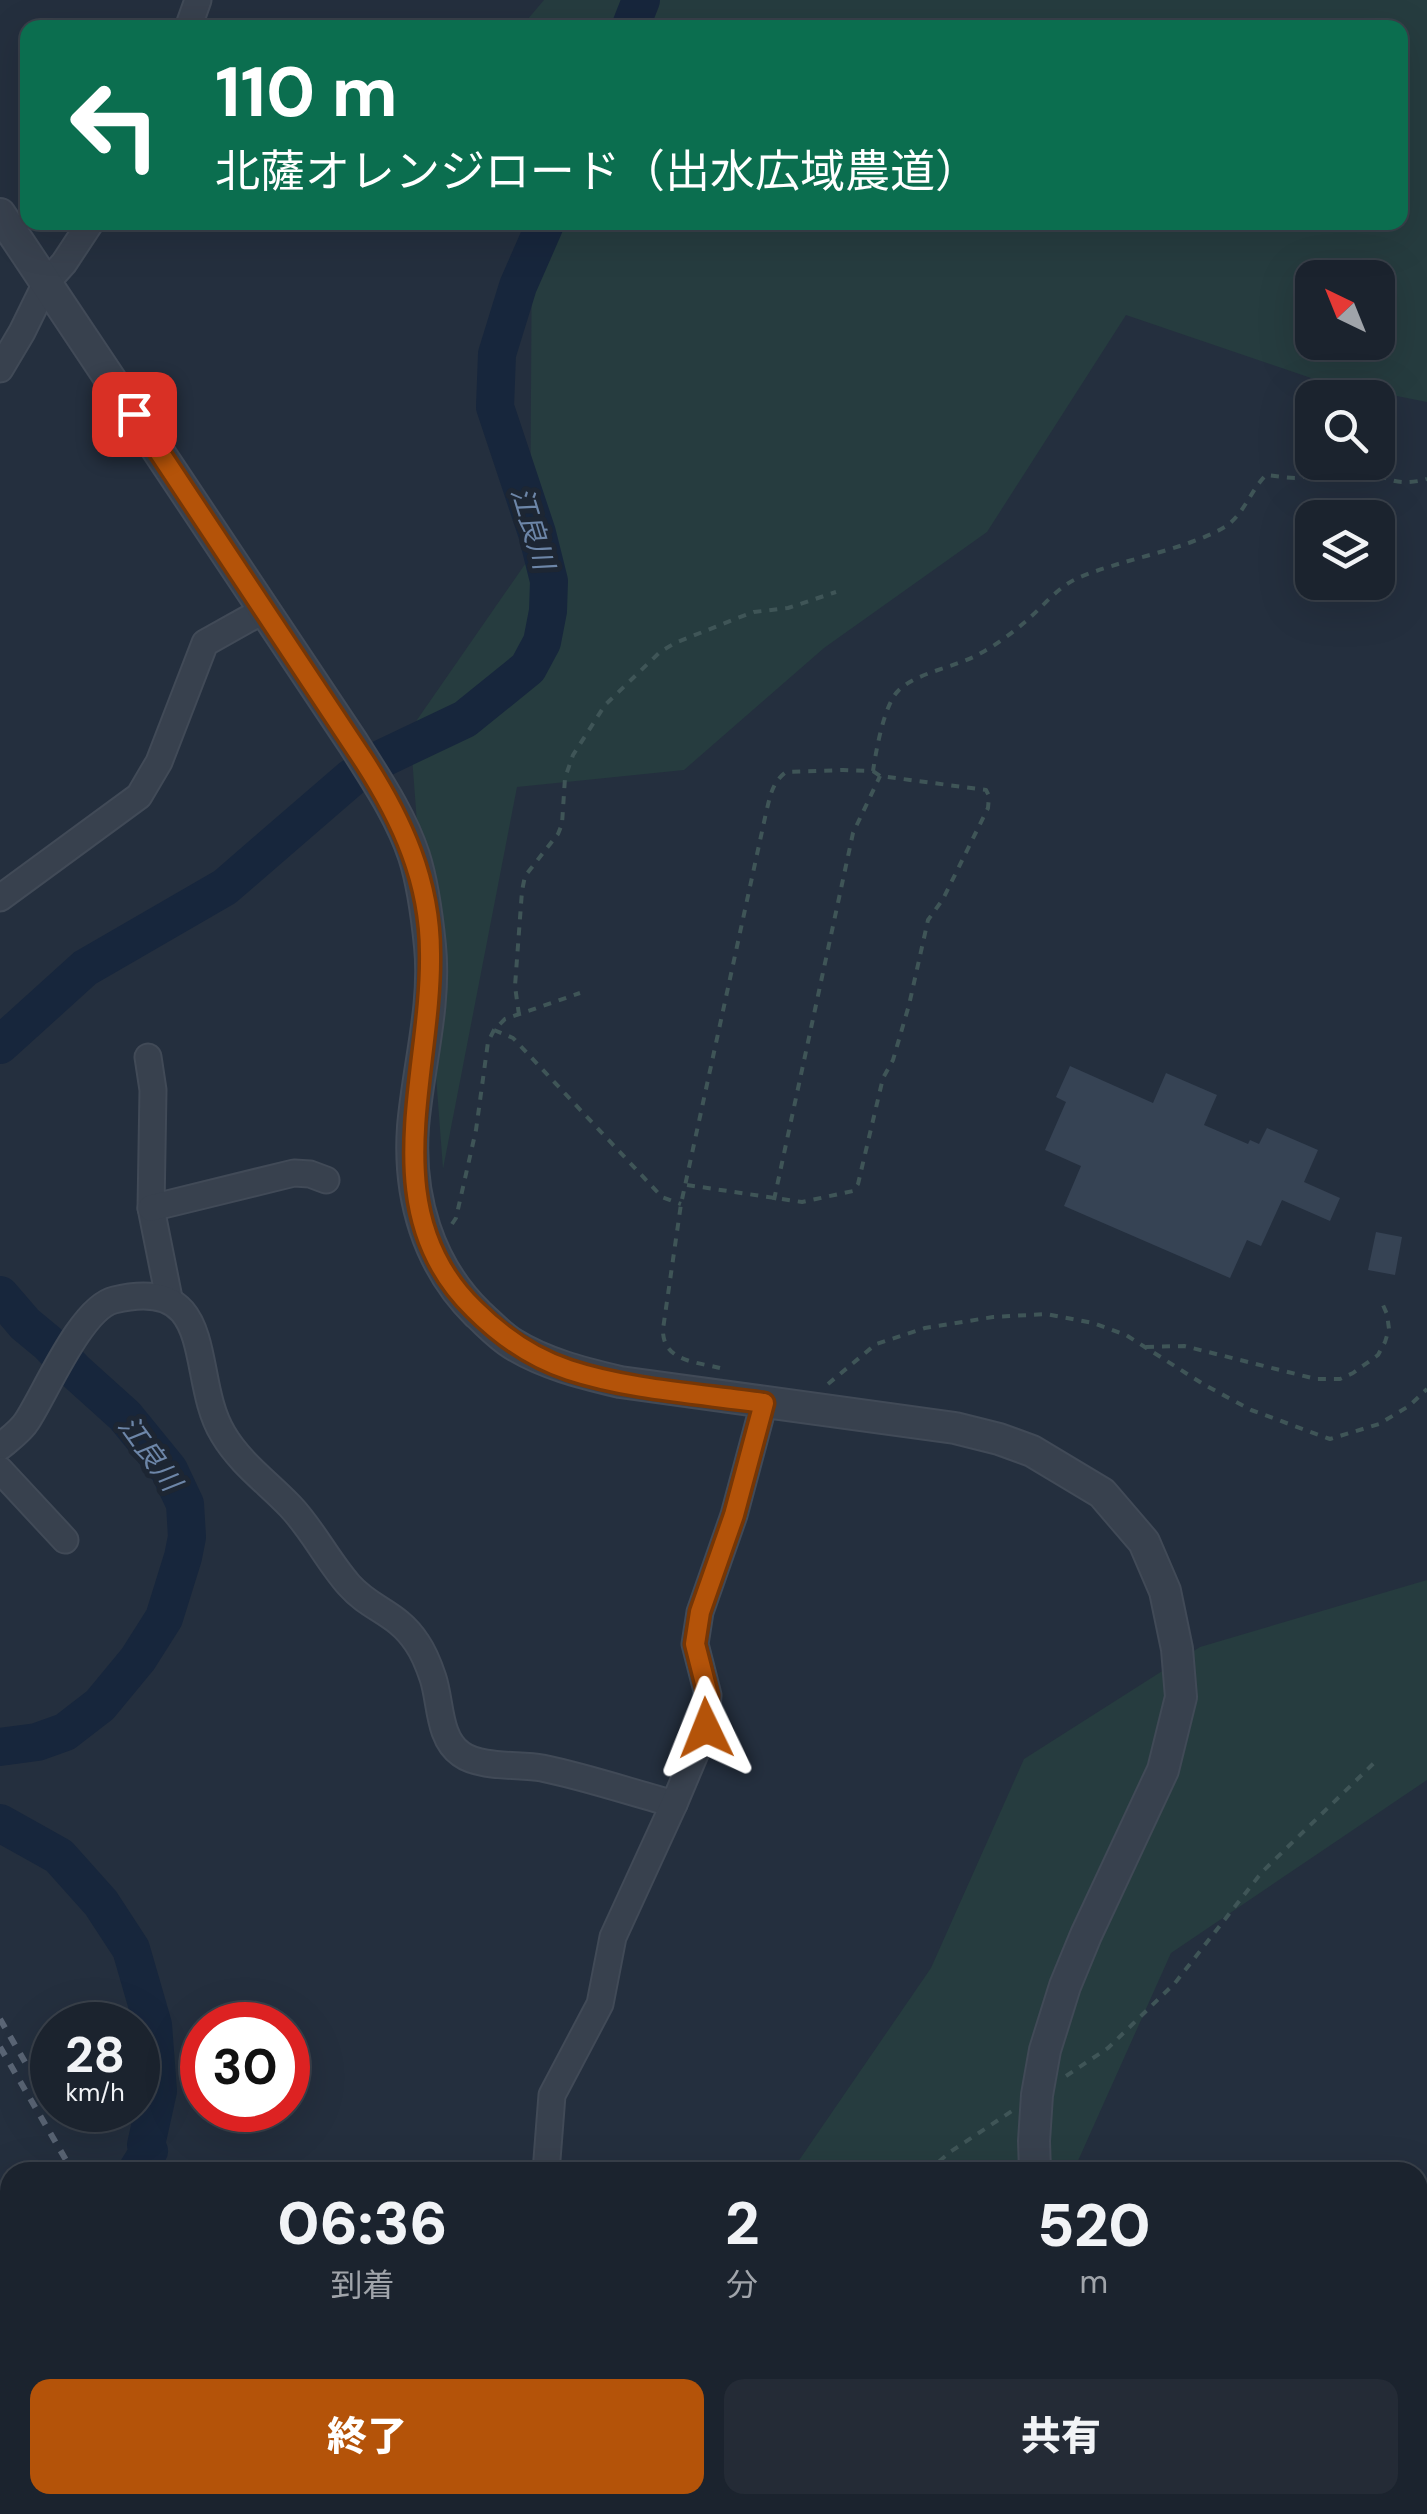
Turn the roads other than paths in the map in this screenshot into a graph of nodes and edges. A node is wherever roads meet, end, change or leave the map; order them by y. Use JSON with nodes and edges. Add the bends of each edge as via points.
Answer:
{"nodes":[{"id":1,"x":0,"y":214,"type":"edge"},
{"id":2,"x":86,"y":230,"type":"edge"},
{"id":3,"x":46,"y":283,"type":"junction"},
{"id":4,"x":0,"y":369,"type":"edge"},
{"id":5,"x":264,"y":610,"type":"junction"},
{"id":6,"x":0,"y":898,"type":"edge"},
{"id":7,"x":148,"y":1057,"type":"dead end"},
{"id":8,"x":326,"y":1180,"type":"dead end"},
{"id":9,"x":152,"y":1208,"type":"junction"},
{"id":10,"x":169,"y":1298,"type":"junction"},
{"id":11,"x":764,"y":1403,"type":"junction"},
{"id":12,"x":0,"y":1447,"type":"edge"},
{"id":13,"x":0,"y":1470,"type":"edge"},
{"id":14,"x":65,"y":1540,"type":"dead end"},
{"id":15,"x":674,"y":1804,"type":"junction"},
{"id":16,"x":547,"y":2162,"type":"edge"},
{"id":17,"x":1035,"y":2162,"type":"edge"}],
"edges":[{"from":1,"to":3,"type":"street"},
{"from":2,"to":3,"type":"street"},
{"from":3,"to":4,"type":"street"},
{"from":3,"to":5,"type":"street"},
{"from":5,"to":6,"type":"street","via":[[204,643],[139,796]]},
{"from":5,"to":11,"type":"street","via":[[376,780],[414,854],[430,949],[412,1160],[422,1220],[451,1284],[513,1344],[568,1370]]},
{"from":7,"to":9,"type":"street"},
{"from":8,"to":9,"type":"street","via":[[294,1173]]},
{"from":9,"to":10,"type":"street"},
{"from":10,"to":12,"type":"street","via":[[108,1301],[96,1310],[26,1424]]},
{"from":10,"to":15,"type":"street","via":[[194,1331],[213,1418],[225,1438],[312,1531],[350,1586],[404,1625],[420,1646],[455,1750],[476,1761],[542,1768]]},
{"from":11,"to":15,"type":"street","via":[[700,1612],[695,1644],[708,1695],[706,1728]]},
{"from":11,"to":17,"type":"street","via":[[954,1428],[1032,1450],[1102,1494],[1144,1542],[1165,1590],[1181,1697],[1163,1770],[1065,1986],[1037,2095]]},
{"from":13,"to":14,"type":"street"},
{"from":15,"to":16,"type":"street","via":[[613,1937],[600,2004],[552,2095]]}]}
